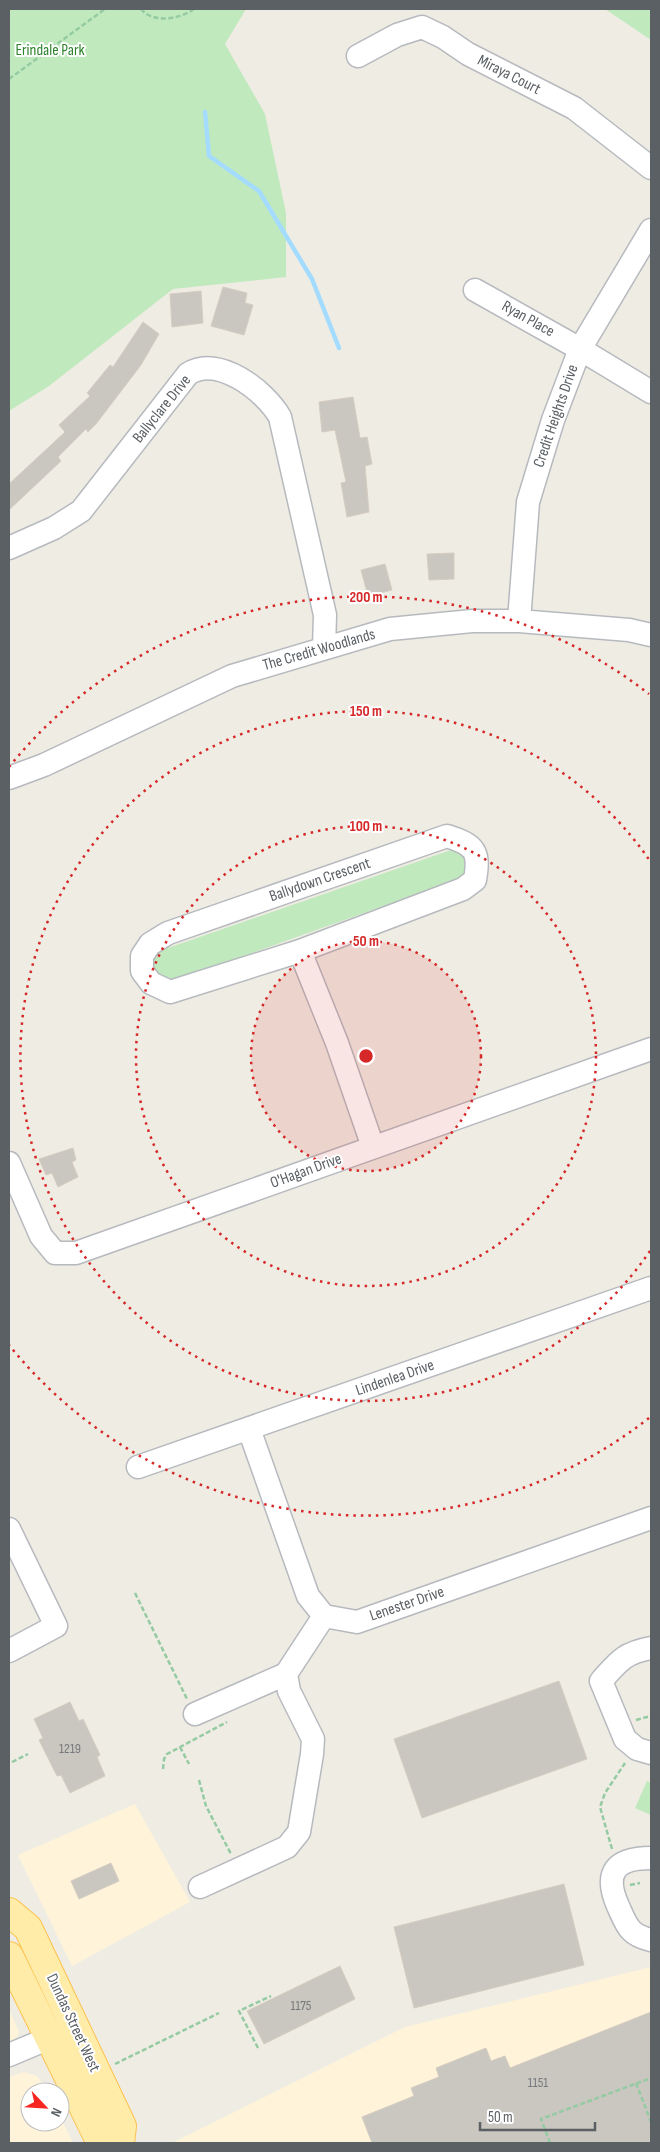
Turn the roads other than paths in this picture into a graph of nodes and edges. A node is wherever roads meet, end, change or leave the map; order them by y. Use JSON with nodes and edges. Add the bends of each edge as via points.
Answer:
{"nodes":[{"id":1,"x":358,"y":56,"type":"dead end"},
{"id":2,"x":651,"y":168,"type":"edge"},
{"id":3,"x":651,"y":230,"type":"edge"},
{"id":4,"x":475,"y":290,"type":"dead end"},
{"id":5,"x":580,"y":349,"type":"junction"},
{"id":6,"x":651,"y":392,"type":"edge"},
{"id":7,"x":9,"y":548,"type":"edge"},
{"id":8,"x":519,"y":621,"type":"junction"},
{"id":9,"x":651,"y":636,"type":"edge"},
{"id":10,"x":324,"y":648,"type":"junction"},
{"id":11,"x":9,"y":778,"type":"edge"},
{"id":12,"x":300,"y":951,"type":"junction"},
{"id":13,"x":651,"y":1050,"type":"edge"},
{"id":14,"x":373,"y":1147,"type":"junction"},
{"id":15,"x":9,"y":1164,"type":"edge"},
{"id":16,"x":651,"y":1288,"type":"edge"},
{"id":17,"x":249,"y":1429,"type":"junction"},
{"id":18,"x":138,"y":1467,"type":"dead end"},
{"id":19,"x":651,"y":1518,"type":"edge"},
{"id":20,"x":9,"y":1529,"type":"edge"},
{"id":21,"x":324,"y":1616,"type":"junction"},
{"id":22,"x":651,"y":1648,"type":"edge"},
{"id":23,"x":9,"y":1651,"type":"edge"},
{"id":24,"x":286,"y":1674,"type":"junction"},
{"id":25,"x":199,"y":1724,"type":"road end"},
{"id":26,"x":640,"y":1754,"type":"edge"},
{"id":27,"x":651,"y":1858,"type":"edge"},
{"id":28,"x":200,"y":1887,"type":"dead end"},
{"id":29,"x":9,"y":1912,"type":"edge"},
{"id":30,"x":651,"y":1940,"type":"edge"},
{"id":31,"x":9,"y":1956,"type":"edge"},
{"id":32,"x":75,"y":2028,"type":"junction"},
{"id":33,"x":48,"y":2038,"type":"junction"},
{"id":34,"x":9,"y":2054,"type":"edge"},
{"id":35,"x":100,"y":2143,"type":"edge"},
{"id":36,"x":120,"y":2143,"type":"edge"}],
"edges":[{"from":1,"to":2,"type":"street","name":"Miraya Court","via":[[397,35],[422,27],[574,108]]},
{"from":3,"to":5,"type":"street","name":"Credit Heights Drive"},
{"from":4,"to":5,"type":"street","name":"Ryan Place"},
{"from":5,"to":6,"type":"street","name":"Ryan Place"},
{"from":5,"to":8,"type":"street","name":"Credit Heights Drive","via":[[553,420],[528,502]]},
{"from":7,"to":10,"type":"street","name":"Ballyclare Drive","via":[[54,528],[81,511],[188,374],[207,366],[219,368],[260,393],[280,417],[324,615]]},
{"from":8,"to":9,"type":"street","name":"The Credit Woodlands","via":[[629,630]]},
{"from":8,"to":10,"type":"street","name":"The Credit Woodlands","via":[[472,621],[390,629]]},
{"from":10,"to":11,"type":"street","name":"The Credit Woodlands","via":[[232,676],[44,765]]},
{"from":12,"to":12,"type":"street","name":"Ballydown Crescent","via":[[462,889],[475,880],[478,864],[475,852],[463,841],[447,836],[168,933],[150,944],[142,956],[142,971],[151,983],[170,992]]},
{"from":12,"to":14,"type":"street","via":[[337,1043]]},
{"from":13,"to":14,"type":"street","name":"O'Hagan Drive"},
{"from":14,"to":15,"type":"street","name":"O'Hagan Drive","via":[[76,1253],[56,1253],[41,1236]]},
{"from":16,"to":17,"type":"street","name":"Lindenlea Drive"},
{"from":17,"to":18,"type":"street","name":"Lindenlea Drive"},
{"from":17,"to":21,"type":"street","via":[[308,1596]]},
{"from":19,"to":21,"type":"street","name":"Lenester Drive","via":[[357,1622]]},
{"from":20,"to":23,"type":"street","via":[[56,1626]]},
{"from":21,"to":24,"type":"street"},
{"from":22,"to":26,"type":"street","via":[[621,1658],[602,1681],[626,1739]]},
{"from":24,"to":25,"type":"street"},
{"from":24,"to":28,"type":"street","via":[[290,1691],[313,1739],[299,1832],[287,1847]]},
{"from":27,"to":30,"type":"street","via":[[632,1858],[620,1865],[612,1879],[612,1894],[628,1929]]},
{"from":29,"to":32,"type":"main road","name":"Dundas Street West","via":[[28,1928]]},
{"from":31,"to":33,"type":"main road","name":"Dundas Street West"},
{"from":32,"to":33,"type":"street"},
{"from":32,"to":36,"type":"main road","name":"Dundas Street West","via":[[122,2126]]},
{"from":33,"to":34,"type":"street"},
{"from":33,"to":35,"type":"main road","name":"Dundas Street West"}]}
